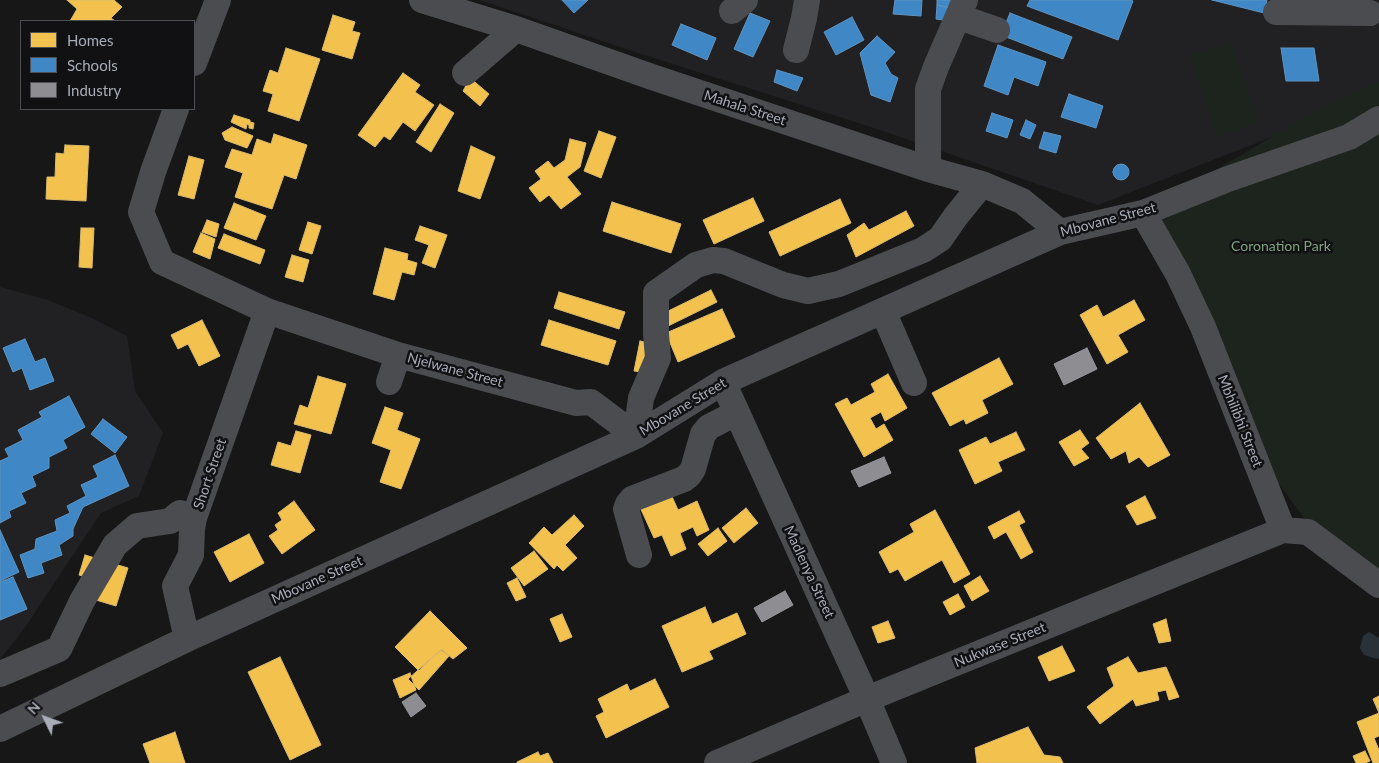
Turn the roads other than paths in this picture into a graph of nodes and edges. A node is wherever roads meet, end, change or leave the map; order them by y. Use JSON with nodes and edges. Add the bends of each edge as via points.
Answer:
{"nodes":[{"id":1,"x":218,"y":0,"type":"edge"},
{"id":2,"x":422,"y":0,"type":"edge"},
{"id":3,"x":807,"y":0,"type":"edge"},
{"id":4,"x":962,"y":7,"type":"edge"},
{"id":5,"x":1276,"y":12,"type":"dead end"},
{"id":6,"x":1369,"y":13,"type":"edge"},
{"id":7,"x":516,"y":29,"type":"junction"},
{"id":8,"x":997,"y":30,"type":"dead end"},
{"id":9,"x":796,"y":50,"type":"dead end"},
{"id":10,"x":195,"y":60,"type":"edge"},
{"id":11,"x":465,"y":73,"type":"dead end"},
{"id":12,"x":176,"y":110,"type":"edge"},
{"id":13,"x":1379,"y":119,"type":"edge"},
{"id":14,"x":928,"y":169,"type":"junction"},
{"id":15,"x":982,"y":184,"type":"junction"},
{"id":16,"x":1143,"y":213,"type":"junction"},
{"id":17,"x":1060,"y":232,"type":"junction"},
{"id":18,"x":267,"y":311,"type":"junction"},
{"id":19,"x":883,"y":311,"type":"junction"},
{"id":20,"x":398,"y":355,"type":"junction"},
{"id":21,"x":389,"y":382,"type":"dead end"},
{"id":22,"x":723,"y":382,"type":"junction"},
{"id":23,"x":914,"y":383,"type":"dead end"},
{"id":24,"x":736,"y":413,"type":"junction"},
{"id":25,"x":636,"y":436,"type":"junction"},
{"id":26,"x":194,"y":518,"type":"junction"},
{"id":27,"x":1283,"y":530,"type":"junction"},
{"id":28,"x":639,"y":555,"type":"dead end"},
{"id":29,"x":1379,"y":585,"type":"edge"},
{"id":30,"x":188,"y":639,"type":"junction"},
{"id":31,"x":0,"y":674,"type":"edge"},
{"id":32,"x":866,"y":699,"type":"junction"},
{"id":33,"x":0,"y":729,"type":"edge"},
{"id":34,"x":717,"y":763,"type":"edge"},
{"id":35,"x":894,"y":763,"type":"edge"}],
"edges":[{"from":1,"to":10,"type":"street"},
{"from":2,"to":7,"type":"street","name":"Mahala Street"},
{"from":3,"to":9,"type":"street"},
{"from":4,"to":8,"type":"street","via":[[968,20]]},
{"from":4,"to":14,"type":"street","via":[[928,89]]},
{"from":5,"to":6,"type":"street"},
{"from":7,"to":11,"type":"street"},
{"from":7,"to":14,"type":"street","name":"Mahala Street"},
{"from":12,"to":18,"type":"street","name":"Njelwane Street","via":[[152,172],[142,212],[162,262]]},
{"from":13,"to":16,"type":"street","name":"Mbovane Street","via":[[1349,137]]},
{"from":14,"to":15,"type":"street","name":"Mahala Street"},
{"from":15,"to":17,"type":"street","name":"Mahala Street","via":[[1022,201]]},
{"from":15,"to":25,"type":"street","via":[[940,239],[923,250],[840,284],[808,291],[783,285],[724,261],[712,260],[696,265],[656,292],[658,358],[641,398]]},
{"from":16,"to":17,"type":"street","name":"Mbovane Street"},
{"from":16,"to":27,"type":"street","name":"Mbhilibhi Street","via":[[1178,274],[1203,327]]},
{"from":17,"to":19,"type":"street","name":"Mbovane Street"},
{"from":18,"to":20,"type":"street","name":"Njelwane Street"},
{"from":18,"to":26,"type":"street","name":"Short Street"},
{"from":19,"to":22,"type":"street","name":"Mbovane Street"},
{"from":19,"to":23,"type":"street"},
{"from":20,"to":21,"type":"street"},
{"from":20,"to":25,"type":"street","name":"Njelwane Street","via":[[576,403],[591,402]]},
{"from":22,"to":24,"type":"street","name":"Madlenya Street"},
{"from":22,"to":25,"type":"street","name":"Mbovane Street"},
{"from":24,"to":28,"type":"street","via":[[709,427],[703,434],[694,469],[689,475],[632,499],[628,504],[626,509]]},
{"from":24,"to":32,"type":"street","name":"Madlenya Street"},
{"from":25,"to":30,"type":"street","name":"Mbovane Street"},
{"from":26,"to":30,"type":"street","name":"Short Street","via":[[192,555],[175,586]]},
{"from":26,"to":31,"type":"street","via":[[180,513],[170,522],[137,526],[115,545],[82,601],[59,649]]},
{"from":27,"to":29,"type":"street","via":[[1308,532]]},
{"from":27,"to":32,"type":"street","name":"Nukwase Street"},
{"from":30,"to":33,"type":"street","name":"Mbovane Street"},
{"from":32,"to":34,"type":"street","name":"Nukwase Street"},
{"from":32,"to":35,"type":"street","name":"Madlenya Street"}]}
